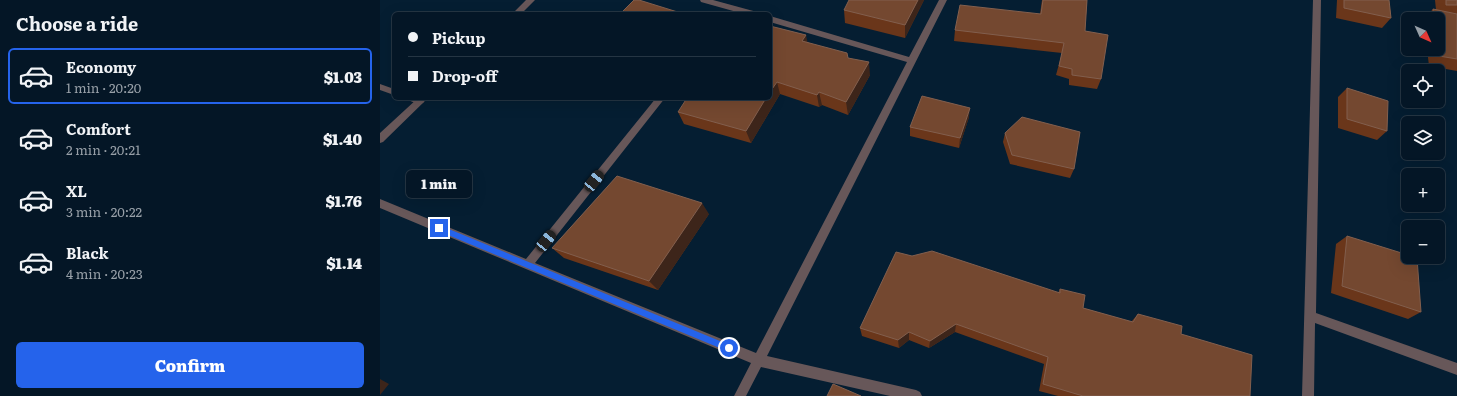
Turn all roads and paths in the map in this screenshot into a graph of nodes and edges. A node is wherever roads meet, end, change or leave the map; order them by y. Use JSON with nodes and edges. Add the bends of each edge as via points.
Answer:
{"nodes":[{"id":1,"x":531,"y":0,"type":"edge"},
{"id":2,"x":704,"y":0,"type":"edge"},
{"id":3,"x":740,"y":0,"type":"edge"},
{"id":4,"x":943,"y":0,"type":"edge"},
{"id":5,"x":1316,"y":0,"type":"edge"},
{"id":6,"x":731,"y":11,"type":"edge"},
{"id":7,"x":518,"y":12,"type":"edge"},
{"id":8,"x":772,"y":20,"type":"edge"},
{"id":9,"x":912,"y":61,"type":"junction"},
{"id":10,"x":380,"y":87,"type":"edge"},
{"id":11,"x":392,"y":91,"type":"edge"},
{"id":12,"x":422,"y":100,"type":"edge"},
{"id":13,"x":659,"y":100,"type":"edge"},
{"id":14,"x":380,"y":139,"type":"edge"},
{"id":15,"x":380,"y":203,"type":"edge"},
{"id":16,"x":527,"y":265,"type":"junction"},
{"id":17,"x":1310,"y":316,"type":"junction"},
{"id":18,"x":758,"y":360,"type":"junction"},
{"id":19,"x":1457,"y":368,"type":"edge"},
{"id":20,"x":740,"y":396,"type":"edge"},
{"id":21,"x":916,"y":396,"type":"edge"},
{"id":22,"x":1308,"y":396,"type":"edge"}],
"edges":[{"from":1,"to":7,"type":"street"},
{"from":2,"to":6,"type":"street"},
{"from":3,"to":6,"type":"street"},
{"from":4,"to":9,"type":"street"},
{"from":5,"to":17,"type":"street"},
{"from":8,"to":9,"type":"street"},
{"from":9,"to":18,"type":"street"},
{"from":10,"to":11,"type":"street"},
{"from":12,"to":14,"type":"street"},
{"from":13,"to":16,"type":"street"},
{"from":15,"to":16,"type":"street"},
{"from":16,"to":18,"type":"street"},
{"from":17,"to":19,"type":"street"},
{"from":17,"to":22,"type":"street"},
{"from":18,"to":20,"type":"street"},
{"from":18,"to":21,"type":"street"}]}
